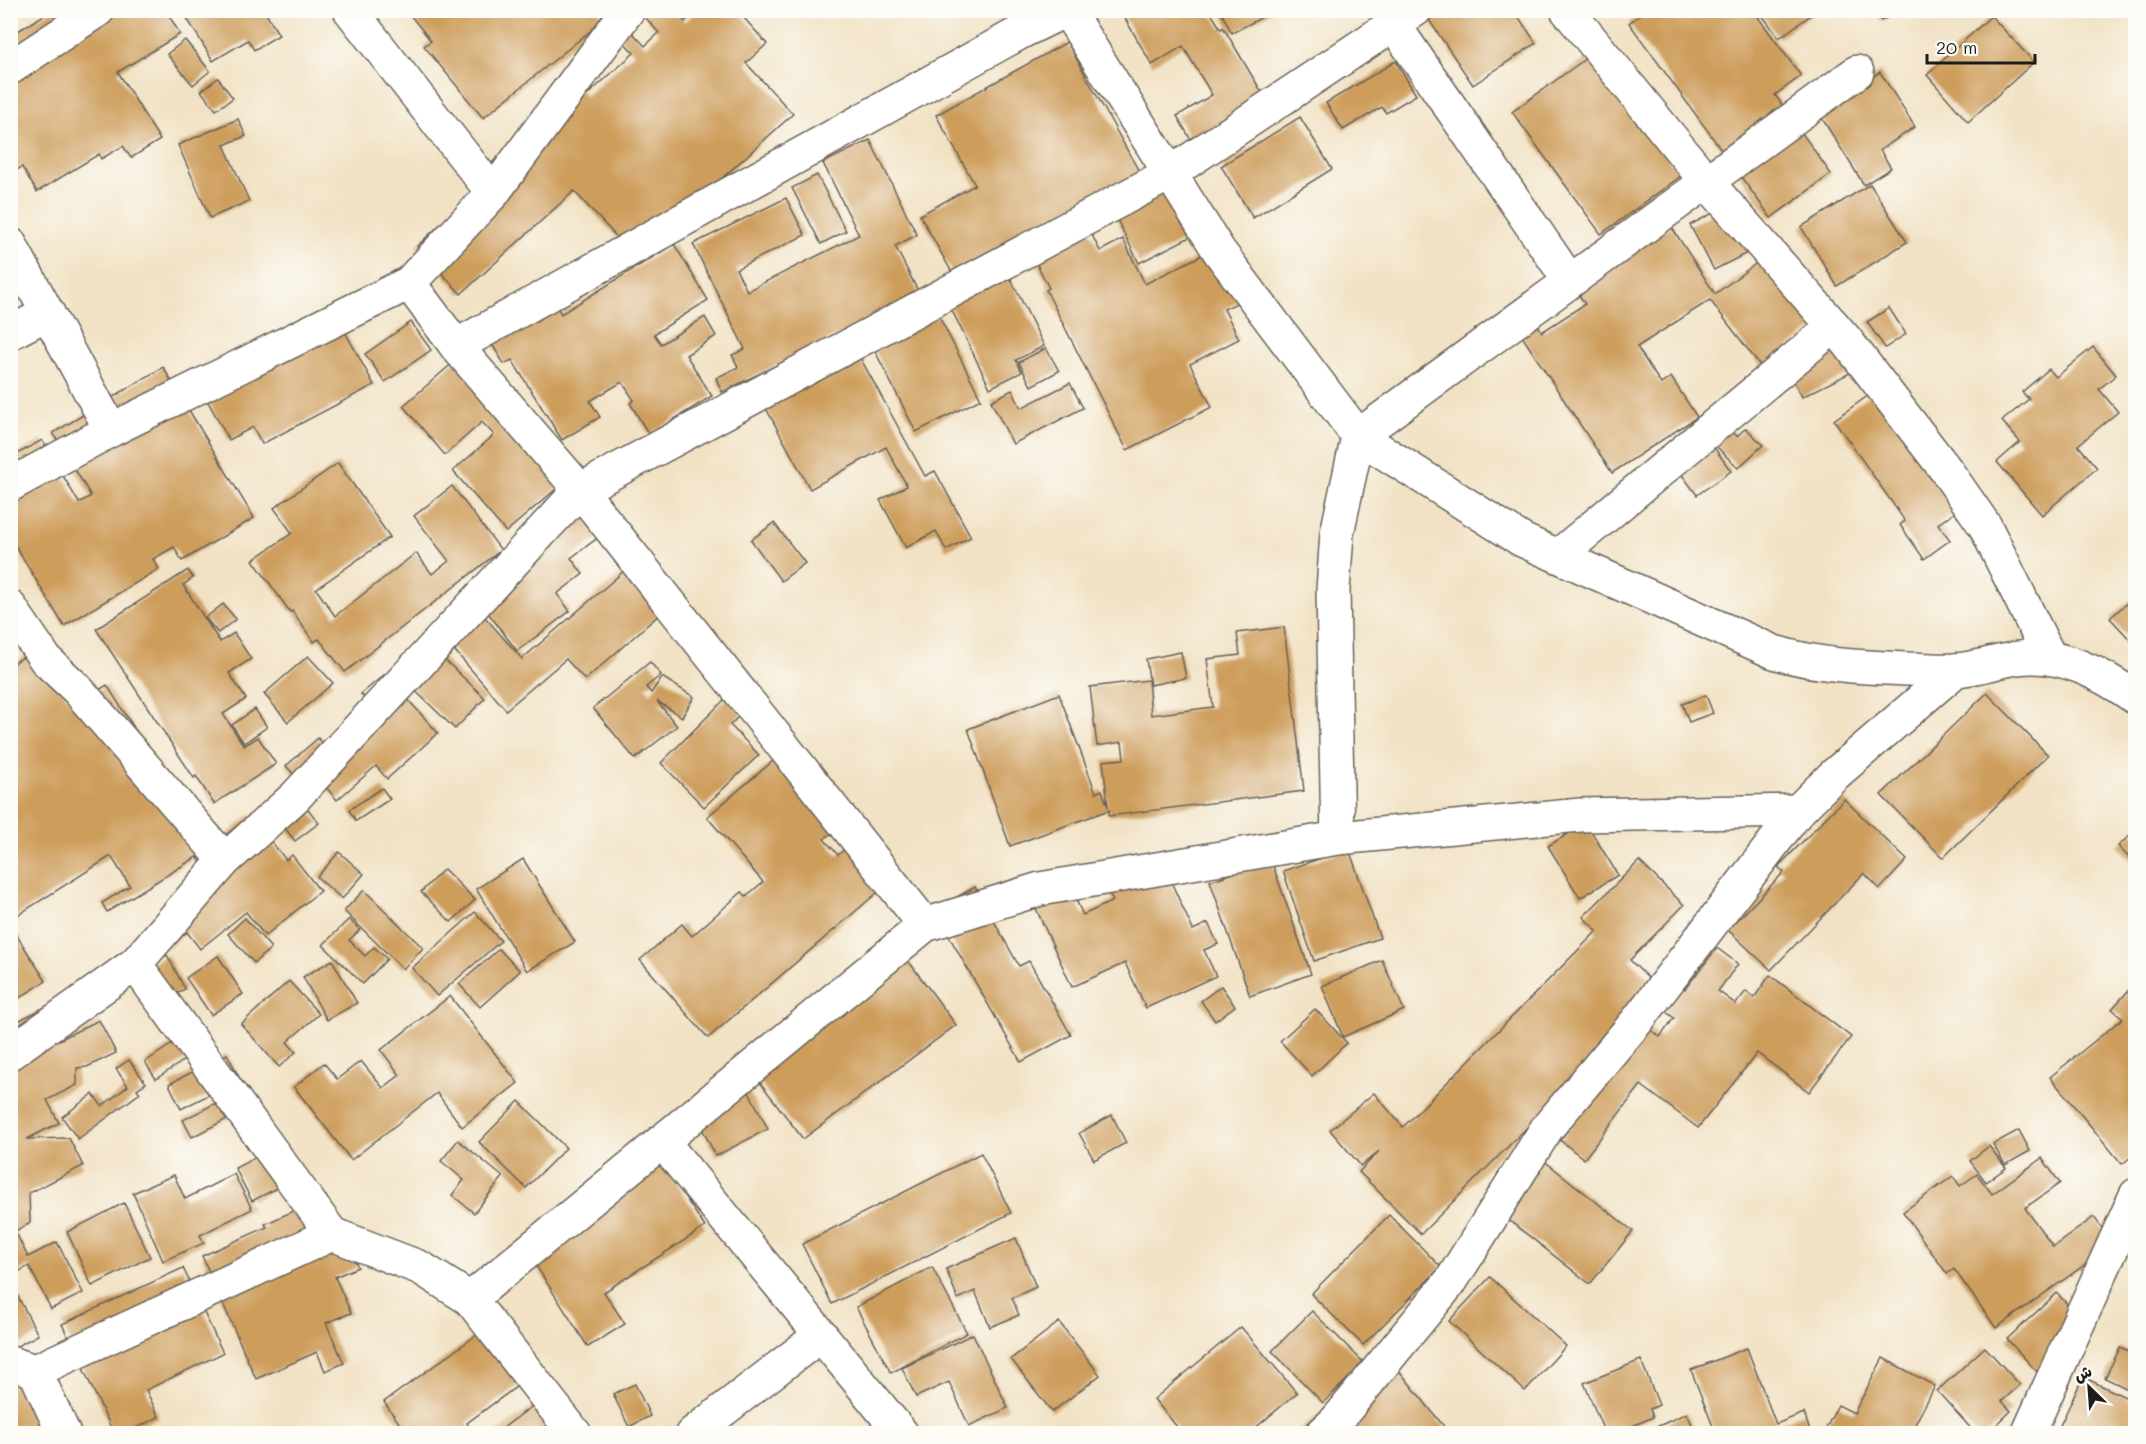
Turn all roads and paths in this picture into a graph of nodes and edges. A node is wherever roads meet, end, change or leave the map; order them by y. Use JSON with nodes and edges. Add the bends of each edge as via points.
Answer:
{"nodes":[{"id":1,"x":98,"y":10,"type":"edge"},
{"id":2,"x":350,"y":10,"type":"edge"},
{"id":3,"x":628,"y":10,"type":"edge"},
{"id":4,"x":1066,"y":10,"type":"edge"},
{"id":5,"x":1567,"y":10,"type":"edge"},
{"id":6,"x":1404,"y":18,"type":"edge"},
{"id":7,"x":1013,"y":21,"type":"edge"},
{"id":8,"x":10,"y":68,"type":"edge"},
{"id":9,"x":1857,"y":72,"type":"dead end"},
{"id":10,"x":1169,"y":174,"type":"junction"},
{"id":11,"x":1706,"y":181,"type":"junction"},
{"id":12,"x":493,"y":193,"type":"junction"},
{"id":13,"x":10,"y":244,"type":"edge"},
{"id":14,"x":1569,"y":280,"type":"junction"},
{"id":15,"x":409,"y":283,"type":"junction"},
{"id":16,"x":48,"y":313,"type":"junction"},
{"id":17,"x":1834,"y":326,"type":"junction"},
{"id":18,"x":10,"y":333,"type":"edge"},
{"id":19,"x":456,"y":346,"type":"junction"},
{"id":20,"x":111,"y":430,"type":"junction"},
{"id":21,"x":1358,"y":436,"type":"junction"},
{"id":22,"x":10,"y":485,"type":"edge"},
{"id":23,"x":580,"y":490,"type":"junction"},
{"id":24,"x":1558,"y":556,"type":"junction"},
{"id":25,"x":10,"y":607,"type":"edge"},
{"id":26,"x":2050,"y":658,"type":"junction"},
{"id":27,"x":1956,"y":670,"type":"junction"},
{"id":28,"x":2136,"y":698,"type":"edge"},
{"id":29,"x":1798,"y":811,"type":"junction"},
{"id":30,"x":1338,"y":838,"type":"junction"},
{"id":31,"x":225,"y":860,"type":"junction"},
{"id":32,"x":926,"y":925,"type":"junction"},
{"id":33,"x":135,"y":964,"type":"junction"},
{"id":34,"x":10,"y":1053,"type":"edge"},
{"id":35,"x":662,"y":1142,"type":"junction"},
{"id":36,"x":2136,"y":1195,"type":"edge"},
{"id":37,"x":332,"y":1234,"type":"junction"},
{"id":38,"x":470,"y":1299,"type":"junction"},
{"id":39,"x":821,"y":1335,"type":"junction"},
{"id":40,"x":22,"y":1367,"type":"edge"},
{"id":41,"x":64,"y":1434,"type":"edge"},
{"id":42,"x":575,"y":1434,"type":"edge"},
{"id":43,"x":692,"y":1434,"type":"edge"},
{"id":44,"x":902,"y":1434,"type":"edge"},
{"id":45,"x":1322,"y":1434,"type":"edge"},
{"id":46,"x":2028,"y":1434,"type":"edge"}],
"edges":[{"from":1,"to":8,"type":"street"},
{"from":2,"to":12,"type":"street"},
{"from":3,"to":12,"type":"street"},
{"from":4,"to":7,"type":"street"},
{"from":4,"to":10,"type":"street"},
{"from":5,"to":11,"type":"street"},
{"from":6,"to":10,"type":"street"},
{"from":6,"to":14,"type":"street"},
{"from":7,"to":19,"type":"street"},
{"from":9,"to":11,"type":"street"},
{"from":10,"to":21,"type":"street","via":[[1220,251]]},
{"from":10,"to":23,"type":"street"},
{"from":11,"to":14,"type":"street"},
{"from":11,"to":17,"type":"street"},
{"from":12,"to":15,"type":"street"},
{"from":13,"to":16,"type":"street"},
{"from":14,"to":21,"type":"street"},
{"from":15,"to":19,"type":"street"},
{"from":15,"to":20,"type":"street"},
{"from":16,"to":18,"type":"street"},
{"from":16,"to":20,"type":"street"},
{"from":17,"to":24,"type":"street"},
{"from":17,"to":26,"type":"street","via":[[1985,526]]},
{"from":19,"to":23,"type":"street"},
{"from":20,"to":22,"type":"street"},
{"from":21,"to":24,"type":"street","via":[[1522,540]]},
{"from":21,"to":30,"type":"street","via":[[1337,533],[1333,590]]},
{"from":23,"to":31,"type":"street","via":[[295,797]]},
{"from":23,"to":32,"type":"street"},
{"from":24,"to":27,"type":"street","via":[[1774,652],[1804,661],[1869,668]]},
{"from":25,"to":31,"type":"street","via":[[46,660],[77,689]]},
{"from":26,"to":27,"type":"street","via":[[2020,658]]},
{"from":26,"to":28,"type":"street","via":[[2073,663]]},
{"from":27,"to":29,"type":"street"},
{"from":29,"to":30,"type":"street","via":[[1580,815]]},
{"from":29,"to":45,"type":"street","via":[[1637,1021],[1547,1128],[1451,1281]]},
{"from":30,"to":32,"type":"street","via":[[1041,889]]},
{"from":31,"to":33,"type":"street"},
{"from":32,"to":35,"type":"street"},
{"from":33,"to":34,"type":"street"},
{"from":33,"to":37,"type":"street"},
{"from":35,"to":38,"type":"street"},
{"from":35,"to":39,"type":"street"},
{"from":36,"to":46,"type":"street"},
{"from":37,"to":38,"type":"street","via":[[421,1268]]},
{"from":37,"to":40,"type":"street"},
{"from":38,"to":42,"type":"street"},
{"from":39,"to":43,"type":"street"},
{"from":39,"to":44,"type":"street"},
{"from":40,"to":41,"type":"street"}]}
